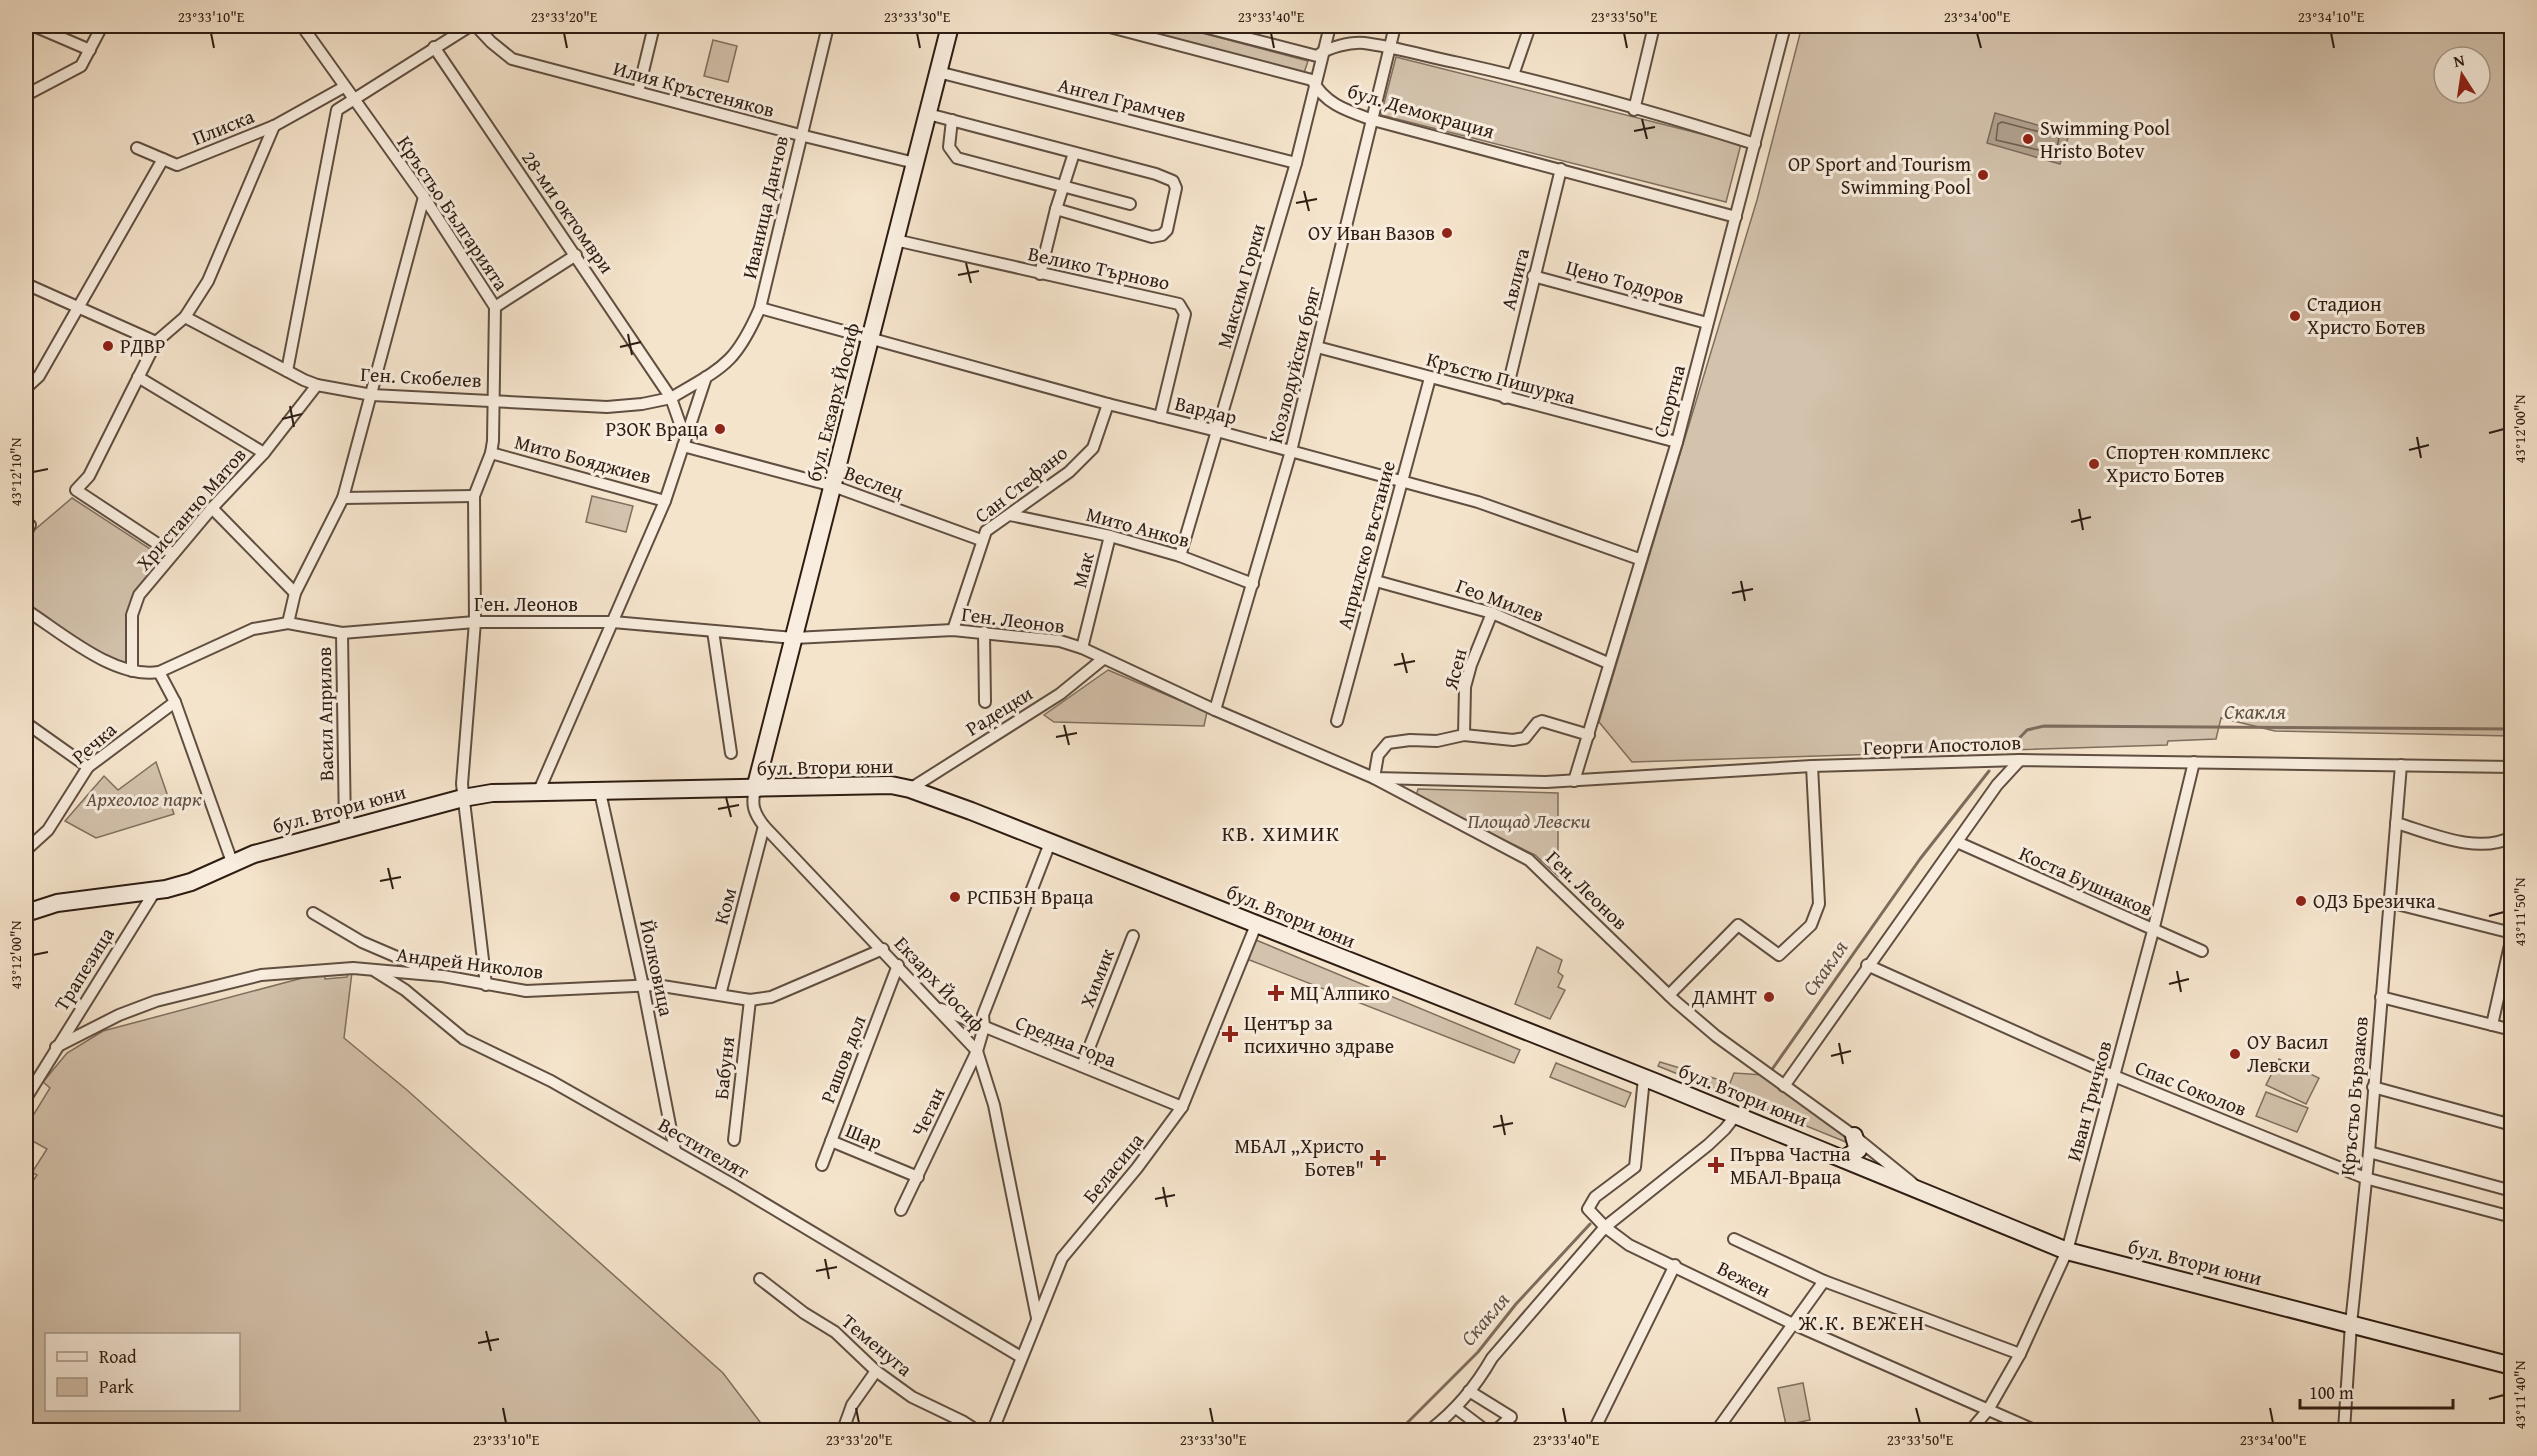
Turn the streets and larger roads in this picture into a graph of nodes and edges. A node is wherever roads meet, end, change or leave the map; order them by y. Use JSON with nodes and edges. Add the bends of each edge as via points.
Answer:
{"nodes":[{"id":1,"x":34,"y":26,"type":"edge"},
{"id":2,"x":102,"y":26,"type":"edge"},
{"id":3,"x":302,"y":26,"type":"edge"},
{"id":4,"x":470,"y":26,"type":"edge"},
{"id":5,"x":476,"y":26,"type":"edge"},
{"id":6,"x":654,"y":26,"type":"edge"},
{"id":7,"x":828,"y":26,"type":"edge"},
{"id":8,"x":950,"y":26,"type":"edge"},
{"id":9,"x":1106,"y":26,"type":"edge"},
{"id":10,"x":1200,"y":26,"type":"edge"},
{"id":11,"x":1330,"y":26,"type":"edge"},
{"id":12,"x":1395,"y":26,"type":"edge"},
{"id":13,"x":1530,"y":26,"type":"edge"},
{"id":14,"x":1654,"y":26,"type":"edge"},
{"id":15,"x":1785,"y":26,"type":"edge"},
{"id":16,"x":1219,"y":28,"type":"edge"},
{"id":17,"x":434,"y":47,"type":"junction"},
{"id":18,"x":1390,"y":48,"type":"junction"},
{"id":19,"x":90,"y":50,"type":"junction"},
{"id":20,"x":1324,"y":51,"type":"junction"},
{"id":21,"x":938,"y":72,"type":"junction"},
{"id":22,"x":1513,"y":75,"type":"junction"},
{"id":23,"x":1316,"y":86,"type":"junction"},
{"id":24,"x":344,"y":87,"type":"junction"},
{"id":25,"x":638,"y":92,"type":"junction"},
{"id":26,"x":26,"y":95,"type":"edge"},
{"id":27,"x":354,"y":99,"type":"junction"},
{"id":28,"x":337,"y":110,"type":"junction"},
{"id":29,"x":1634,"y":110,"type":"junction"},
{"id":30,"x":928,"y":114,"type":"junction"},
{"id":31,"x":952,"y":120,"type":"junction"},
{"id":32,"x":1373,"y":120,"type":"junction"},
{"id":33,"x":274,"y":126,"type":"junction"},
{"id":34,"x":800,"y":135,"type":"junction"},
{"id":35,"x":1755,"y":144,"type":"junction"},
{"id":36,"x":137,"y":148,"type":"dead end"},
{"id":37,"x":1074,"y":153,"type":"junction"},
{"id":38,"x":163,"y":159,"type":"junction"},
{"id":39,"x":915,"y":163,"type":"junction"},
{"id":40,"x":1296,"y":163,"type":"junction"},
{"id":41,"x":1561,"y":169,"type":"junction"},
{"id":42,"x":1063,"y":184,"type":"junction"},
{"id":43,"x":424,"y":197,"type":"junction"},
{"id":44,"x":1130,"y":204,"type":"dead end"},
{"id":45,"x":1056,"y":209,"type":"junction"},
{"id":46,"x":1736,"y":217,"type":"junction"},
{"id":47,"x":896,"y":240,"type":"junction"},
{"id":48,"x":576,"y":255,"type":"junction"},
{"id":49,"x":1040,"y":274,"type":"junction"},
{"id":50,"x":1533,"y":276,"type":"junction"},
{"id":51,"x":26,"y":285,"type":"edge"},
{"id":52,"x":495,"y":307,"type":"junction"},
{"id":53,"x":78,"y":308,"type":"junction"},
{"id":54,"x":760,"y":308,"type":"junction"},
{"id":55,"x":185,"y":317,"type":"junction"},
{"id":56,"x":1707,"y":323,"type":"junction"},
{"id":57,"x":871,"y":340,"type":"junction"},
{"id":58,"x":156,"y":342,"type":"junction"},
{"id":59,"x":1317,"y":347,"type":"junction"},
{"id":60,"x":287,"y":371,"type":"junction"},
{"id":61,"x":138,"y":377,"type":"junction"},
{"id":62,"x":706,"y":377,"type":"junction"},
{"id":63,"x":1430,"y":378,"type":"junction"},
{"id":64,"x":316,"y":385,"type":"junction"},
{"id":65,"x":26,"y":388,"type":"edge"},
{"id":66,"x":372,"y":395,"type":"junction"},
{"id":67,"x":671,"y":398,"type":"junction"},
{"id":68,"x":1505,"y":398,"type":"junction"},
{"id":69,"x":494,"y":399,"type":"junction"},
{"id":70,"x":1108,"y":404,"type":"junction"},
{"id":71,"x":1161,"y":417,"type":"junction"},
{"id":72,"x":1217,"y":431,"type":"junction"},
{"id":73,"x":684,"y":442,"type":"junction"},
{"id":74,"x":1677,"y":442,"type":"junction"},
{"id":75,"x":1291,"y":451,"type":"junction"},
{"id":76,"x":264,"y":453,"type":"junction"},
{"id":77,"x":491,"y":453,"type":"junction"},
{"id":78,"x":1402,"y":481,"type":"junction"},
{"id":79,"x":832,"y":486,"type":"junction"},
{"id":80,"x":474,"y":496,"type":"junction"},
{"id":81,"x":343,"y":498,"type":"junction"},
{"id":82,"x":665,"y":501,"type":"junction"},
{"id":83,"x":212,"y":508,"type":"junction"},
{"id":84,"x":1010,"y":515,"type":"junction"},
{"id":85,"x":1110,"y":536,"type":"junction"},
{"id":86,"x":981,"y":540,"type":"junction"},
{"id":87,"x":173,"y":554,"type":"junction"},
{"id":88,"x":1180,"y":556,"type":"junction"},
{"id":89,"x":1640,"y":559,"type":"junction"},
{"id":90,"x":1376,"y":581,"type":"junction"},
{"id":91,"x":1253,"y":584,"type":"junction"},
{"id":92,"x":296,"y":593,"type":"junction"},
{"id":93,"x":26,"y":610,"type":"edge"},
{"id":94,"x":1492,"y":614,"type":"junction"},
{"id":95,"x":475,"y":622,"type":"junction"},
{"id":96,"x":613,"y":622,"type":"junction"},
{"id":97,"x":288,"y":623,"type":"junction"},
{"id":98,"x":953,"y":630,"type":"junction"},
{"id":99,"x":712,"y":632,"type":"junction"},
{"id":100,"x":984,"y":632,"type":"junction"},
{"id":101,"x":342,"y":633,"type":"junction"},
{"id":102,"x":794,"y":638,"type":"junction"},
{"id":103,"x":1083,"y":648,"type":"junction"},
{"id":104,"x":1103,"y":659,"type":"junction"},
{"id":105,"x":1608,"y":663,"type":"junction"},
{"id":106,"x":132,"y":671,"type":"junction"},
{"id":107,"x":159,"y":672,"type":"junction"},
{"id":108,"x":175,"y":702,"type":"junction"},
{"id":109,"x":985,"y":702,"type":"dead end"},
{"id":110,"x":1215,"y":710,"type":"junction"},
{"id":111,"x":1337,"y":721,"type":"dead end"},
{"id":112,"x":26,"y":723,"type":"edge"},
{"id":113,"x":1464,"y":735,"type":"junction"},
{"id":114,"x":1589,"y":735,"type":"junction"},
{"id":115,"x":731,"y":753,"type":"dead end"},
{"id":116,"x":2020,"y":760,"type":"junction"},
{"id":117,"x":2194,"y":762,"type":"junction"},
{"id":118,"x":2401,"y":765,"type":"junction"},
{"id":119,"x":1812,"y":766,"type":"junction"},
{"id":120,"x":88,"y":767,"type":"junction"},
{"id":121,"x":2511,"y":767,"type":"edge"},
{"id":122,"x":1374,"y":778,"type":"junction"},
{"id":123,"x":1574,"y":781,"type":"junction"},
{"id":124,"x":755,"y":789,"type":"junction"},
{"id":125,"x":910,"y":789,"type":"junction"},
{"id":126,"x":600,"y":792,"type":"junction"},
{"id":127,"x":538,"y":793,"type":"junction"},
{"id":128,"x":463,"y":798,"type":"junction"},
{"id":129,"x":2396,"y":823,"type":"junction"},
{"id":130,"x":764,"y":826,"type":"junction"},
{"id":131,"x":345,"y":830,"type":"junction"},
{"id":132,"x":2511,"y":837,"type":"edge"},
{"id":133,"x":1957,"y":842,"type":"junction"},
{"id":134,"x":1050,"y":843,"type":"junction"},
{"id":135,"x":26,"y":850,"type":"edge"},
{"id":136,"x":232,"y":862,"type":"junction"},
{"id":137,"x":155,"y":891,"type":"junction"},
{"id":138,"x":2389,"y":902,"type":"junction"},
{"id":139,"x":26,"y":913,"type":"edge"},
{"id":140,"x":313,"y":913,"type":"dead end"},
{"id":141,"x":1256,"y":925,"type":"junction"},
{"id":142,"x":2153,"y":931,"type":"junction"},
{"id":143,"x":2511,"y":935,"type":"edge"},
{"id":144,"x":1133,"y":936,"type":"dead end"},
{"id":145,"x":883,"y":949,"type":"junction"},
{"id":146,"x":2202,"y":951,"type":"dead end"},
{"id":147,"x":898,"y":964,"type":"junction"},
{"id":148,"x":1867,"y":965,"type":"junction"},
{"id":149,"x":372,"y":970,"type":"junction"},
{"id":150,"x":443,"y":976,"type":"junction"},
{"id":151,"x":486,"y":985,"type":"junction"},
{"id":152,"x":643,"y":986,"type":"junction"},
{"id":153,"x":720,"y":995,"type":"junction"},
{"id":154,"x":1670,"y":995,"type":"junction"},
{"id":155,"x":2381,"y":997,"type":"junction"},
{"id":156,"x":750,"y":1000,"type":"junction"},
{"id":157,"x":936,"y":1007,"type":"junction"},
{"id":158,"x":2492,"y":1025,"type":"junction"},
{"id":159,"x":984,"y":1027,"type":"junction"},
{"id":160,"x":2511,"y":1030,"type":"edge"},
{"id":161,"x":56,"y":1047,"type":"junction"},
{"id":162,"x":977,"y":1051,"type":"junction"},
{"id":163,"x":1082,"y":1066,"type":"junction"},
{"id":164,"x":2114,"y":1076,"type":"junction"},
{"id":165,"x":1644,"y":1078,"type":"junction"},
{"id":166,"x":1784,"y":1086,"type":"junction"},
{"id":167,"x":2373,"y":1087,"type":"junction"},
{"id":168,"x":26,"y":1098,"type":"edge"},
{"id":169,"x":1182,"y":1107,"type":"junction"},
{"id":170,"x":2511,"y":1108,"type":"edge"},
{"id":171,"x":1736,"y":1115,"type":"junction"},
{"id":172,"x":2509,"y":1124,"type":"edge"},
{"id":173,"x":1854,"y":1136,"type":"junction"},
{"id":174,"x":734,"y":1140,"type":"dead end"},
{"id":175,"x":831,"y":1141,"type":"junction"},
{"id":176,"x":675,"y":1151,"type":"junction"},
{"id":177,"x":2369,"y":1152,"type":"junction"},
{"id":178,"x":1844,"y":1159,"type":"junction"},
{"id":179,"x":822,"y":1165,"type":"dead end"},
{"id":180,"x":918,"y":1177,"type":"junction"},
{"id":181,"x":2365,"y":1178,"type":"junction"},
{"id":182,"x":2511,"y":1191,"type":"edge"},
{"id":183,"x":1926,"y":1194,"type":"junction"},
{"id":184,"x":901,"y":1210,"type":"dead end"},
{"id":185,"x":2511,"y":1217,"type":"edge"},
{"id":186,"x":1605,"y":1227,"type":"junction"},
{"id":187,"x":1734,"y":1239,"type":"dead end"},
{"id":188,"x":2067,"y":1251,"type":"junction"},
{"id":189,"x":1675,"y":1265,"type":"junction"},
{"id":190,"x":760,"y":1279,"type":"dead end"},
{"id":191,"x":1824,"y":1281,"type":"junction"},
{"id":192,"x":1037,"y":1318,"type":"junction"},
{"id":193,"x":1793,"y":1324,"type":"junction"},
{"id":194,"x":2351,"y":1324,"type":"junction"},
{"id":195,"x":2020,"y":1353,"type":"junction"},
{"id":196,"x":1021,"y":1357,"type":"junction"},
{"id":197,"x":2511,"y":1366,"type":"edge"},
{"id":198,"x":876,"y":1371,"type":"junction"},
{"id":199,"x":1469,"y":1391,"type":"junction"},
{"id":200,"x":2511,"y":1394,"type":"edge"},
{"id":201,"x":2511,"y":1400,"type":"edge"},
{"id":202,"x":1456,"y":1408,"type":"junction"},
{"id":203,"x":1988,"y":1410,"type":"junction"},
{"id":204,"x":995,"y":1426,"type":"edge"},
{"id":205,"x":1596,"y":1426,"type":"dead end"},
{"id":206,"x":843,"y":1431,"type":"edge"},
{"id":207,"x":976,"y":1431,"type":"edge"},
{"id":208,"x":988,"y":1431,"type":"edge"},
{"id":209,"x":1430,"y":1431,"type":"edge"},
{"id":210,"x":1485,"y":1431,"type":"edge"},
{"id":211,"x":1496,"y":1431,"type":"edge"},
{"id":212,"x":1717,"y":1431,"type":"edge"},
{"id":213,"x":1971,"y":1431,"type":"edge"},
{"id":214,"x":2034,"y":1431,"type":"edge"},
{"id":215,"x":2344,"y":1431,"type":"edge"}],
"edges":[{"from":1,"to":19,"type":"street"},
{"from":2,"to":19,"type":"street"},
{"from":3,"to":24,"type":"street","name":"Кръстьо Българията"},
{"from":4,"to":17,"type":"street"},
{"from":5,"to":25,"type":"street","name":"Илия Кръстеняков","via":[[512,59]]},
{"from":6,"to":25,"type":"street"},
{"from":7,"to":34,"type":"street","name":"Иваница Данчов"},
{"from":8,"to":21,"type":"street","name":"бул. Екзарх Йосиф"},
{"from":9,"to":23,"type":"street","name":"бул. Демокрация","via":[[1312,80]]},
{"from":10,"to":16,"type":"street"},
{"from":11,"to":20,"type":"street","name":"Максим Горки"},
{"from":12,"to":18,"type":"street","name":"Козлодуйски бряг"},
{"from":13,"to":22,"type":"street"},
{"from":14,"to":29,"type":"street"},
{"from":15,"to":35,"type":"street","name":"Спортна"},
{"from":16,"to":20,"type":"street","via":[[1317,56]]},
{"from":17,"to":27,"type":"street"},
{"from":17,"to":48,"type":"street","name":"28-ми октомври"},
{"from":18,"to":20,"type":"street","via":[[1357,43]]},
{"from":18,"to":22,"type":"street"},
{"from":18,"to":32,"type":"street","name":"Козлодуйски бряг"},
{"from":19,"to":26,"type":"street","via":[[75,70]]},
{"from":20,"to":23,"type":"street","name":"Максим Горки"},
{"from":21,"to":30,"type":"street","name":"бул. Екзарх Йосиф"},
{"from":21,"to":40,"type":"street","name":"Ангел Грамчев"},
{"from":22,"to":29,"type":"street"},
{"from":23,"to":32,"type":"street","name":"бул. Демокрация","via":[[1333,104]]},
{"from":23,"to":40,"type":"street","name":"Максим Горки"},
{"from":24,"to":27,"type":"street","name":"Кръстьо Българията"},
{"from":24,"to":28,"type":"street"},
{"from":24,"to":33,"type":"street","name":"Плиска"},
{"from":25,"to":34,"type":"street","name":"Илия Кръстеняков"},
{"from":27,"to":28,"type":"street"},
{"from":27,"to":43,"type":"street","name":"Кръстьо Българията"},
{"from":28,"to":60,"type":"street"},
{"from":29,"to":35,"type":"street"},
{"from":30,"to":31,"type":"street"},
{"from":30,"to":39,"type":"street","name":"бул. Екзарх Йосиф"},
{"from":31,"to":37,"type":"street"},
{"from":31,"to":42,"type":"street","via":[[949,147],[957,158]]},
{"from":32,"to":41,"type":"street","name":"бул. Демокрация"},
{"from":32,"to":59,"type":"street","name":"Козлодуйски бряг"},
{"from":33,"to":38,"type":"street","name":"Плиска","via":[[177,165]]},
{"from":33,"to":55,"type":"street","via":[[208,281]]},
{"from":34,"to":39,"type":"street","name":"Илия Кръстеняков"},
{"from":34,"to":54,"type":"street","name":"Иваница Данчов"},
{"from":35,"to":46,"type":"street","name":"Спортна"},
{"from":36,"to":38,"type":"street","name":"Плиска"},
{"from":37,"to":42,"type":"street"},
{"from":37,"to":45,"type":"street","via":[[1173,181],[1176,188],[1167,230],[1152,237]]},
{"from":38,"to":53,"type":"street"},
{"from":39,"to":47,"type":"street","name":"бул. Екзарх Йосиф"},
{"from":40,"to":72,"type":"street","name":"Максим Горки"},
{"from":41,"to":46,"type":"street","name":"бул. Демокрация"},
{"from":41,"to":50,"type":"street","name":"Авлига"},
{"from":42,"to":44,"type":"street"},
{"from":42,"to":45,"type":"street"},
{"from":43,"to":52,"type":"street","name":"Кръстьо Българията"},
{"from":43,"to":66,"type":"street"},
{"from":45,"to":49,"type":"street"},
{"from":46,"to":56,"type":"street","name":"Спортна"},
{"from":47,"to":49,"type":"street","name":"Велико Търново"},
{"from":47,"to":57,"type":"street","name":"бул. Екзарх Йосиф"},
{"from":48,"to":52,"type":"street"},
{"from":48,"to":67,"type":"street","name":"28-ми октомври"},
{"from":49,"to":71,"type":"street","name":"Велико Търново","via":[[1183,308],[1185,314]]},
{"from":50,"to":56,"type":"street","name":"Цено Тодоров"},
{"from":50,"to":68,"type":"street","name":"Авлига"},
{"from":51,"to":53,"type":"street"},
{"from":52,"to":69,"type":"street","name":"Кръстьо Българията"},
{"from":53,"to":58,"type":"street"},
{"from":53,"to":65,"type":"street","via":[[39,376]]},
{"from":54,"to":57,"type":"street","name":"Вардар"},
{"from":54,"to":62,"type":"street","name":"Иваница Данчов","via":[[746,341],[730,362]]},
{"from":55,"to":58,"type":"street"},
{"from":55,"to":60,"type":"street","name":"Ген. Скобелев"},
{"from":56,"to":74,"type":"street","name":"Спортна"},
{"from":57,"to":70,"type":"street","name":"Вардар"},
{"from":57,"to":79,"type":"street","name":"бул. Екзарх Йосиф"},
{"from":58,"to":61,"type":"street"},
{"from":59,"to":63,"type":"street","name":"Кръстю Пишурка"},
{"from":59,"to":75,"type":"street","name":"Козлодуйски бряг"},
{"from":60,"to":64,"type":"street","name":"Ген. Скобелев"},
{"from":61,"to":76,"type":"street"},
{"from":61,"to":87,"type":"street","via":[[89,476],[76,490]]},
{"from":62,"to":67,"type":"street","name":"Иваница Данчов"},
{"from":62,"to":73,"type":"street"},
{"from":63,"to":68,"type":"street","name":"Кръстю Пишурка"},
{"from":63,"to":78,"type":"street","name":"Априлско въстание"},
{"from":64,"to":66,"type":"street","name":"Ген. Скобелев"},
{"from":64,"to":76,"type":"street","name":"Христанчо Матов"},
{"from":66,"to":69,"type":"street","name":"Ген. Скобелев"},
{"from":66,"to":81,"type":"street"},
{"from":67,"to":69,"type":"street","name":"Ген. Скобелев","via":[[607,407]]},
{"from":67,"to":73,"type":"street","name":"28-ми октомври"},
{"from":68,"to":74,"type":"street","name":"Кръстю Пишурка"},
{"from":69,"to":77,"type":"street","name":"Кръстьо Българията"},
{"from":70,"to":71,"type":"street","name":"Вардар"},
{"from":70,"to":84,"type":"street","name":"Сан Стефано","via":[[1093,448],[1069,472]]},
{"from":71,"to":72,"type":"street","name":"Вардар"},
{"from":72,"to":75,"type":"street","name":"Вардар"},
{"from":72,"to":88,"type":"street","name":"Максим Горки"},
{"from":73,"to":79,"type":"street","name":"Веслец"},
{"from":73,"to":82,"type":"street"},
{"from":74,"to":89,"type":"street","name":"Спортна"},
{"from":75,"to":78,"type":"street","name":"Вардар"},
{"from":75,"to":91,"type":"street","name":"Козлодуйски бряг"},
{"from":76,"to":83,"type":"street","name":"Христанчо Матов"},
{"from":77,"to":80,"type":"street","name":"Кръстьо Българията"},
{"from":77,"to":82,"type":"street","name":"Мито Бояджиев"},
{"from":78,"to":89,"type":"street","name":"Вардар","via":[[1478,502]]},
{"from":78,"to":90,"type":"street","name":"Априлско въстание"},
{"from":79,"to":86,"type":"street","name":"Веслец"},
{"from":79,"to":102,"type":"street","name":"бул. Екзарх Йосиф"},
{"from":80,"to":81,"type":"street"},
{"from":80,"to":95,"type":"street","name":"Кръстьо Българията"},
{"from":81,"to":92,"type":"street"},
{"from":82,"to":96,"type":"street"},
{"from":83,"to":87,"type":"street","name":"Христанчо Матов"},
{"from":83,"to":92,"type":"street"},
{"from":84,"to":85,"type":"street","name":"Мито Анков"},
{"from":84,"to":86,"type":"street","name":"Сан Стефано","via":[[986,531]]},
{"from":85,"to":88,"type":"street","name":"Мито Анков"},
{"from":85,"to":103,"type":"street","name":"Мак"},
{"from":86,"to":98,"type":"street","name":"Сан Стефано"},
{"from":87,"to":106,"type":"street","name":"Христанчо Матов","via":[[139,596],[132,615]]},
{"from":88,"to":91,"type":"street","name":"Мито Анков"},
{"from":89,"to":105,"type":"street","name":"Спортна"},
{"from":90,"to":94,"type":"street","name":"Гео Милев"},
{"from":90,"to":111,"type":"street","name":"Априлско въстание"},
{"from":91,"to":110,"type":"street","name":"Козлодуйски бряг"},
{"from":92,"to":97,"type":"street"},
{"from":93,"to":106,"type":"street","name":"Ген. Леонов","via":[[110,663]]},
{"from":94,"to":105,"type":"street","name":"Гео Милев"},
{"from":94,"to":113,"type":"street","name":"Ясен","via":[[1465,687]]},
{"from":95,"to":96,"type":"street","name":"Ген. Леонов"},
{"from":95,"to":101,"type":"street","name":"Ген. Леонов"},
{"from":95,"to":128,"type":"street","name":"Кръстьо Българията","via":[[462,768]]},
{"from":96,"to":99,"type":"street","name":"Ген. Леонов"},
{"from":96,"to":127,"type":"street"},
{"from":97,"to":101,"type":"street","name":"Ген. Леонов"},
{"from":97,"to":107,"type":"street","name":"Ген. Леонов","via":[[253,630]]},
{"from":98,"to":100,"type":"street","name":"Ген. Леонов"},
{"from":98,"to":102,"type":"street","name":"Ген. Леонов"},
{"from":99,"to":102,"type":"street","name":"Ген. Леонов"},
{"from":99,"to":115,"type":"street"},
{"from":100,"to":103,"type":"street","name":"Ген. Леонов"},
{"from":100,"to":109,"type":"street"},
{"from":101,"to":131,"type":"street","name":"Васил Априлов"},
{"from":102,"to":124,"type":"street","name":"бул. Екзарх Йосиф"},
{"from":103,"to":104,"type":"street","name":"Ген. Леонов"},
{"from":104,"to":110,"type":"street","name":"Ген. Леонов"},
{"from":104,"to":125,"type":"street","name":"Радецки","via":[[1060,694]]},
{"from":105,"to":114,"type":"street","name":"Спортна"},
{"from":106,"to":107,"type":"street","name":"Ген. Леонов"},
{"from":107,"to":108,"type":"street"},
{"from":108,"to":120,"type":"street","name":"Речка"},
{"from":108,"to":136,"type":"street"},
{"from":110,"to":122,"type":"street","name":"Ген. Леонов"},
{"from":112,"to":120,"type":"street"},
{"from":113,"to":114,"type":"street","via":[[1525,738],[1542,722]]},
{"from":113,"to":122,"type":"street","via":[[1437,741],[1388,743],[1378,755]]},
{"from":114,"to":123,"type":"street","name":"Спортна"},
{"from":116,"to":117,"type":"street","name":"Георги Апостолов"},
{"from":116,"to":119,"type":"street","name":"Георги Апостолов"},
{"from":116,"to":133,"type":"street","via":[[1997,785]]},
{"from":117,"to":118,"type":"street","name":"Георги Апостолов"},
{"from":117,"to":142,"type":"street","name":"Иван Тричков"},
{"from":118,"to":121,"type":"street","name":"Георги Апостолов"},
{"from":118,"to":129,"type":"street","name":"Кръстьо Бързаков"},
{"from":119,"to":123,"type":"street","name":"Георги Апостолов"},
{"from":119,"to":154,"type":"street","via":[[1819,904],[1811,925],[1779,955],[1738,925]]},
{"from":120,"to":135,"type":"street","name":"Речка","via":[[48,830]]},
{"from":122,"to":123,"type":"street","name":"Георги Апостолов"},
{"from":122,"to":154,"type":"street","name":"Ген. Леонов","via":[[1529,860]]},
{"from":124,"to":125,"type":"street","name":"бул. Втори юни","via":[[871,785]]},
{"from":124,"to":126,"type":"street","name":"бул. Втори юни"},
{"from":124,"to":130,"type":"street","name":"Екзарх Йосиф","via":[[754,811]]},
{"from":125,"to":134,"type":"street","name":"бул. Втори юни"},
{"from":126,"to":127,"type":"street","name":"бул. Втори юни"},
{"from":126,"to":152,"type":"street","name":"Йолковица"},
{"from":127,"to":128,"type":"street","name":"бул. Втори юни","via":[[492,793]]},
{"from":128,"to":131,"type":"street","name":"бул. Втори юни"},
{"from":128,"to":151,"type":"street","name":"Кръстьо Българията"},
{"from":129,"to":132,"type":"street","via":[[2475,844],[2490,845]]},
{"from":129,"to":138,"type":"street","name":"Кръстьо Бързаков"},
{"from":130,"to":145,"type":"street","name":"Екзарх Йосиф"},
{"from":130,"to":153,"type":"street","name":"Ком"},
{"from":131,"to":136,"type":"street","name":"бул. Втори юни"},
{"from":133,"to":142,"type":"street","name":"Коста Бушнаков"},
{"from":133,"to":148,"type":"street"},
{"from":134,"to":141,"type":"street","name":"бул. Втори юни"},
{"from":134,"to":159,"type":"street","name":"Чеган","via":[[983,1015]]},
{"from":136,"to":137,"type":"street","name":"бул. Втори юни","via":[[190,882]]},
{"from":137,"to":139,"type":"street","name":"бул. Втори юни","via":[[57,903]]},
{"from":137,"to":161,"type":"street","name":"Трапезица"},
{"from":138,"to":143,"type":"street"},
{"from":138,"to":155,"type":"street","name":"Кръстьо Бързаков"},
{"from":140,"to":150,"type":"street","via":[[362,942]]},
{"from":141,"to":165,"type":"street","name":"бул. Втори юни"},
{"from":141,"to":169,"type":"street","name":"Беласица"},
{"from":142,"to":146,"type":"street","name":"Коста Бушнаков"},
{"from":142,"to":164,"type":"street","name":"Иван Тричков"},
{"from":143,"to":158,"type":"street"},
{"from":144,"to":163,"type":"street","name":"Химик"},
{"from":145,"to":147,"type":"street","name":"Екзарх Йосиф"},
{"from":145,"to":156,"type":"street","name":"Андрей Николов","via":[[771,997]]},
{"from":147,"to":157,"type":"street","name":"Екзарх Йосиф"},
{"from":147,"to":175,"type":"street","name":"Рашов дол"},
{"from":148,"to":164,"type":"street","name":"Спас Соколов"},
{"from":148,"to":166,"type":"street"},
{"from":149,"to":150,"type":"street","name":"Андрей Николов"},
{"from":149,"to":161,"type":"street","name":"Андрей Николов","via":[[261,975],[200,988],[119,1015]]},
{"from":149,"to":176,"type":"street","name":"Вестителят","via":[[405,990],[464,1039],[551,1080]]},
{"from":150,"to":151,"type":"street","name":"Андрей Николов"},
{"from":151,"to":152,"type":"street","name":"Андрей Николов","via":[[526,991]]},
{"from":152,"to":153,"type":"street","name":"Андрей Николов"},
{"from":152,"to":176,"type":"street","name":"Йолковица"},
{"from":153,"to":156,"type":"street","name":"Андрей Николов"},
{"from":154,"to":166,"type":"street","name":"Ген. Леонов","via":[[1716,1036]]},
{"from":155,"to":158,"type":"street"},
{"from":155,"to":167,"type":"street","name":"Кръстьо Бързаков"},
{"from":156,"to":174,"type":"street","name":"Бабуня"},
{"from":157,"to":159,"type":"street","name":"Средна гора"},
{"from":157,"to":162,"type":"street","name":"Екзарх Йосиф"},
{"from":158,"to":160,"type":"street"},
{"from":159,"to":162,"type":"street","name":"Чеган"},
{"from":159,"to":163,"type":"street","name":"Средна гора"},
{"from":161,"to":168,"type":"street","name":"Трапезица"},
{"from":162,"to":180,"type":"street","name":"Чеган"},
{"from":162,"to":192,"type":"street","name":"Екзарх Йосиф","via":[[994,1105]]},
{"from":163,"to":169,"type":"street","name":"Средна гора"},
{"from":164,"to":181,"type":"street","name":"Спас Соколов"},
{"from":164,"to":188,"type":"street","name":"Иван Тричков"},
{"from":165,"to":171,"type":"street","name":"бул. Втори юни"},
{"from":165,"to":186,"type":"street","name":"Вежен","via":[[1635,1167],[1594,1197],[1588,1209]]},
{"from":166,"to":173,"type":"street","name":"Ген. Леонов"},
{"from":167,"to":172,"type":"street"},
{"from":167,"to":177,"type":"street","name":"Кръстьо Бързаков"},
{"from":169,"to":192,"type":"street","name":"Беласица","via":[[1062,1258]]},
{"from":170,"to":172,"type":"street"},
{"from":171,"to":178,"type":"street","name":"бул. Втори юни"},
{"from":171,"to":186,"type":"street","via":[[1707,1145]]},
{"from":173,"to":178,"type":"street","via":[[1858,1150]]},
{"from":173,"to":183,"type":"street","name":"Ген. Леонов"},
{"from":175,"to":179,"type":"street","name":"Рашов дол"},
{"from":175,"to":180,"type":"street","name":"Шар"},
{"from":176,"to":196,"type":"street","name":"Вестителят"},
{"from":177,"to":181,"type":"street","name":"Кръстьо Бързаков"},
{"from":177,"to":182,"type":"street"},
{"from":178,"to":183,"type":"street","name":"бул. Втори юни"},
{"from":180,"to":184,"type":"street","name":"Чеган"},
{"from":181,"to":185,"type":"street","name":"Спас Соколов"},
{"from":181,"to":194,"type":"street","name":"Кръстьо Бързаков"},
{"from":183,"to":188,"type":"street","name":"бул. Втори юни"},
{"from":186,"to":189,"type":"street","name":"Вежен","via":[[1629,1245]]},
{"from":186,"to":199,"type":"street","via":[[1492,1358]]},
{"from":187,"to":191,"type":"street"},
{"from":188,"to":194,"type":"street","name":"бул. Втори юни"},
{"from":188,"to":195,"type":"street","name":"Иван Тричков"},
{"from":189,"to":193,"type":"street","name":"Вежен"},
{"from":189,"to":205,"type":"street"},
{"from":190,"to":198,"type":"street","name":"Теменуга","via":[[835,1332]]},
{"from":191,"to":193,"type":"street"},
{"from":191,"to":195,"type":"street"},
{"from":192,"to":196,"type":"street","name":"Беласица"},
{"from":193,"to":203,"type":"street","name":"Вежен"},
{"from":193,"to":212,"type":"street"},
{"from":194,"to":197,"type":"street","name":"бул. Втори юни"},
{"from":194,"to":215,"type":"street","name":"Кръстьо Бързаков"},
{"from":195,"to":203,"type":"street","name":"Иван Тричков"},
{"from":196,"to":204,"type":"street","name":"Беласица"},
{"from":198,"to":206,"type":"street","via":[[852,1405]]},
{"from":198,"to":207,"type":"street","name":"Теменуга","via":[[912,1397]]},
{"from":199,"to":202,"type":"street"},
{"from":199,"to":211,"type":"street","via":[[1511,1417]]},
{"from":200,"to":201,"type":"street"},
{"from":202,"to":209,"type":"street"},
{"from":202,"to":210,"type":"street"},
{"from":203,"to":213,"type":"street","name":"Иван Тричков"},
{"from":203,"to":214,"type":"street","name":"Вежен"},
{"from":204,"to":208,"type":"street"}]}
